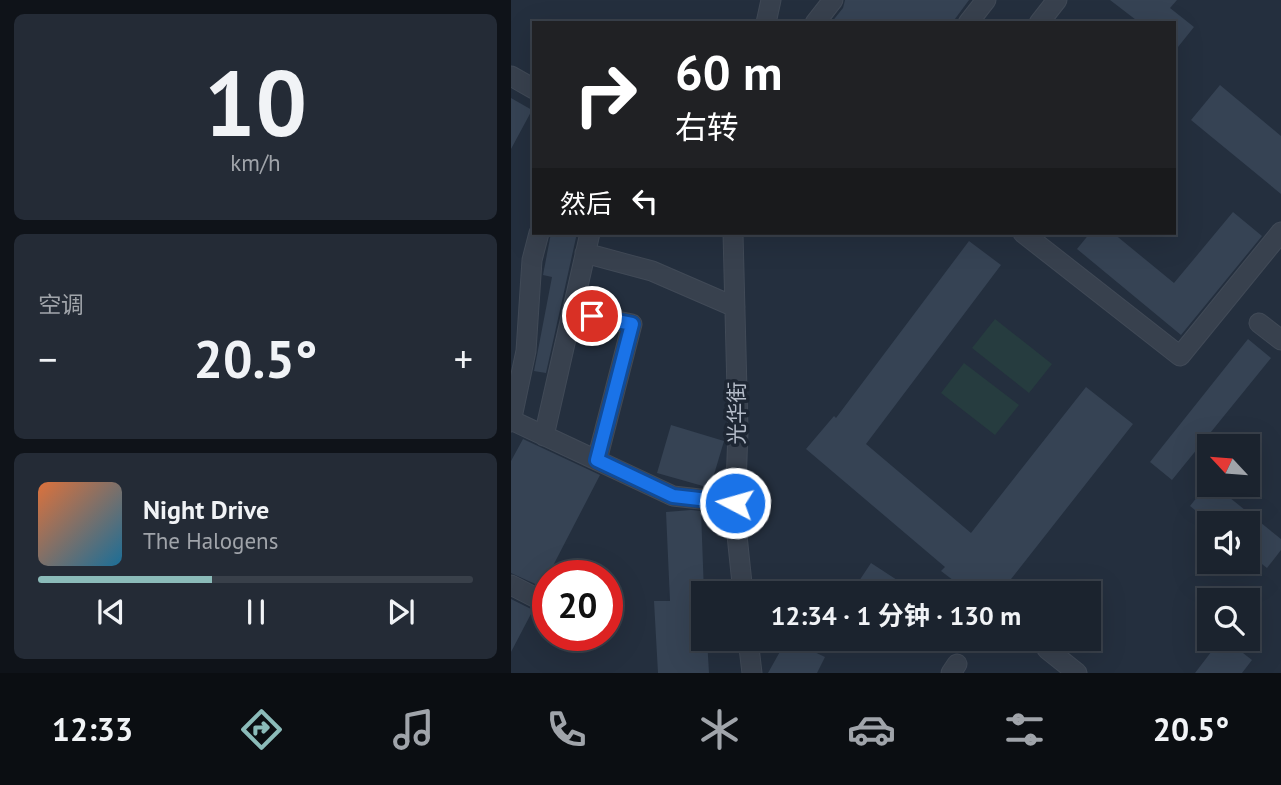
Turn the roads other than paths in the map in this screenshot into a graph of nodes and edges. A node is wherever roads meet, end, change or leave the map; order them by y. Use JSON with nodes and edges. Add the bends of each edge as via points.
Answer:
{"nodes":[{"id":1,"x":771,"y":0,"type":"edge"},
{"id":2,"x":833,"y":0,"type":"edge"},
{"id":3,"x":986,"y":0,"type":"edge"},
{"id":4,"x":1057,"y":0,"type":"edge"},
{"id":5,"x":766,"y":21,"type":"edge"},
{"id":6,"x":817,"y":21,"type":"edge"},
{"id":7,"x":970,"y":21,"type":"edge"},
{"id":8,"x":1041,"y":21,"type":"edge"},
{"id":9,"x":511,"y":76,"type":"edge"},
{"id":10,"x":532,"y":88,"type":"edge"},
{"id":11,"x":1281,"y":232,"type":"edge"},
{"id":12,"x":538,"y":235,"type":"edge"},
{"id":13,"x":590,"y":235,"type":"edge"},
{"id":14,"x":733,"y":235,"type":"edge"},
{"id":15,"x":1026,"y":235,"type":"edge"},
{"id":16,"x":586,"y":253,"type":"junction"},
{"id":17,"x":735,"y":307,"type":"junction"},
{"id":18,"x":572,"y":312,"type":"junction"},
{"id":19,"x":1259,"y":323,"type":"dead end"},
{"id":20,"x":1281,"y":341,"type":"edge"},
{"id":21,"x":511,"y":421,"type":"edge"},
{"id":22,"x":544,"y":436,"type":"junction"},
{"id":23,"x":597,"y":460,"type":"junction"},
{"id":24,"x":735,"y":503,"type":"junction"},
{"id":25,"x":742,"y":581,"type":"edge"},
{"id":26,"x":511,"y":585,"type":"edge"},
{"id":27,"x":532,"y":596,"type":"edge"},
{"id":28,"x":749,"y":651,"type":"edge"},
{"id":29,"x":1050,"y":651,"type":"edge"},
{"id":30,"x":752,"y":673,"type":"edge"},
{"id":31,"x":1077,"y":673,"type":"edge"}],
"edges":[{"from":1,"to":5,"type":"street"},
{"from":2,"to":6,"type":"street"},
{"from":3,"to":7,"type":"street"},
{"from":4,"to":8,"type":"street"},
{"from":9,"to":10,"type":"street"},
{"from":11,"to":15,"type":"street","via":[[1179,356]]},
{"from":12,"to":21,"type":"street","via":[[532,260],[526,351]]},
{"from":13,"to":16,"type":"street"},
{"from":14,"to":17,"type":"street","name":"光华街"},
{"from":16,"to":17,"type":"street","via":[[652,271]]},
{"from":16,"to":18,"type":"street"},
{"from":17,"to":24,"type":"street","name":"光华街"},
{"from":18,"to":22,"type":"street"},
{"from":18,"to":23,"type":"street","via":[[632,324]]},
{"from":19,"to":20,"type":"street"},
{"from":21,"to":22,"type":"street"},
{"from":22,"to":23,"type":"street"},
{"from":23,"to":24,"type":"street","via":[[673,496]]},
{"from":24,"to":25,"type":"street","name":"光华街"},
{"from":26,"to":27,"type":"street"},
{"from":28,"to":30,"type":"street"},
{"from":29,"to":31,"type":"street"}]}
